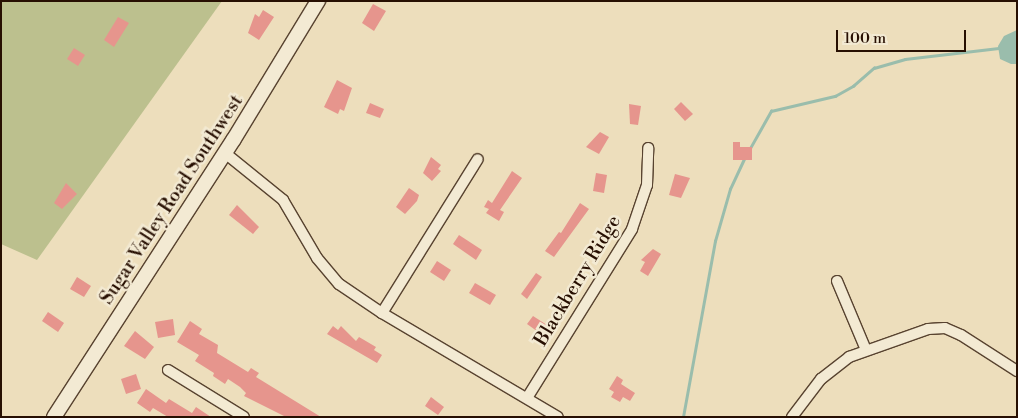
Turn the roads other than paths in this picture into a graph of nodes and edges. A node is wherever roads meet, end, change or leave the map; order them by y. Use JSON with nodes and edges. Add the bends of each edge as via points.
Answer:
{"nodes":[{"id":1,"x":318,"y":1,"type":"edge"},
{"id":2,"x":648,"y":148,"type":"dead end"},
{"id":3,"x":225,"y":153,"type":"junction"},
{"id":4,"x":478,"y":159,"type":"dead end"},
{"id":5,"x":837,"y":281,"type":"dead end"},
{"id":6,"x":382,"y":313,"type":"junction"},
{"id":7,"x":866,"y":350,"type":"junction"},
{"id":8,"x":168,"y":370,"type":"dead end"},
{"id":9,"x":1017,"y":371,"type":"edge"},
{"id":10,"x":527,"y":398,"type":"junction"},
{"id":11,"x":54,"y":417,"type":"edge"},
{"id":12,"x":244,"y":417,"type":"edge"},
{"id":13,"x":558,"y":417,"type":"edge"},
{"id":14,"x":792,"y":417,"type":"edge"}],
"edges":[{"from":1,"to":3,"type":"street","name":"Sugar Valley Road Southwest"},
{"from":2,"to":10,"type":"street","name":"Blackberry Ridge","via":[[646,185],[632,229]]},
{"from":3,"to":6,"type":"street","via":[[283,200],[326,272]]},
{"from":3,"to":11,"type":"street","name":"Sugar Valley Road Southwest"},
{"from":4,"to":6,"type":"street"},
{"from":5,"to":7,"type":"street"},
{"from":6,"to":10,"type":"street"},
{"from":7,"to":9,"type":"street","via":[[928,329],[945,328],[961,334]]},
{"from":7,"to":14,"type":"street","via":[[849,357],[821,379]]},
{"from":8,"to":12,"type":"street"},
{"from":10,"to":13,"type":"street"}]}
